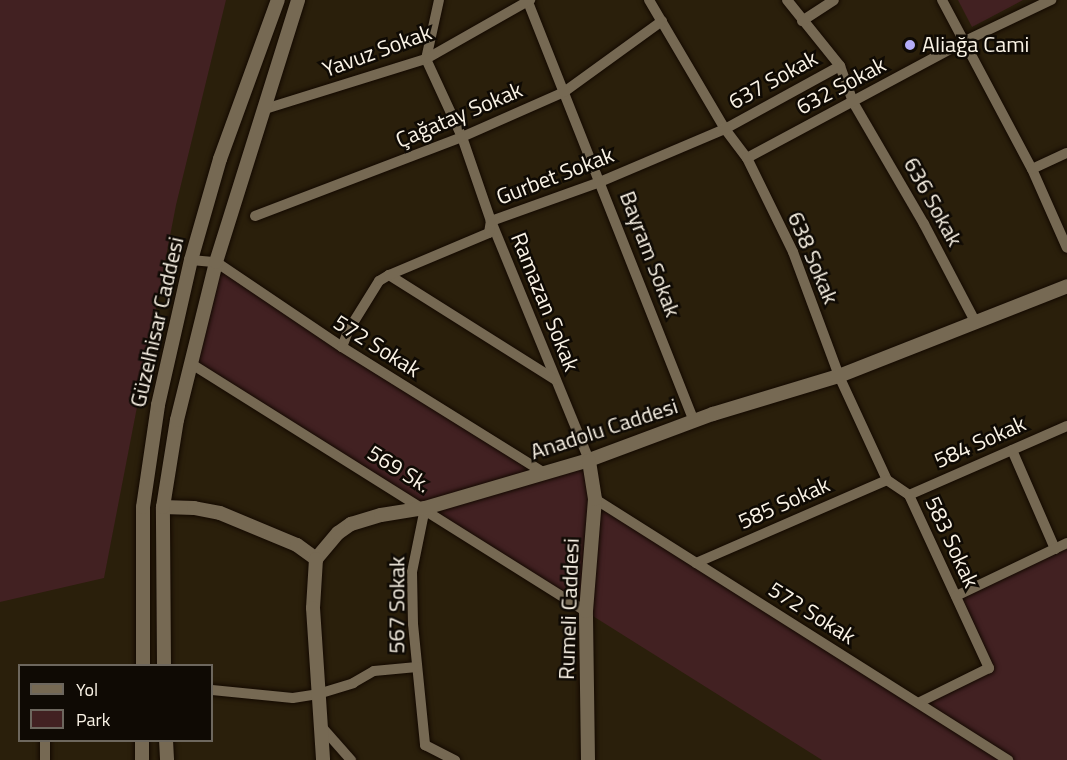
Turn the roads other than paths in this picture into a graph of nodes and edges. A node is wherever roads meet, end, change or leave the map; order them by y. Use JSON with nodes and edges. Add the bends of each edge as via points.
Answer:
{"nodes":[{"id":1,"x":278,"y":0,"type":"edge"},
{"id":2,"x":298,"y":0,"type":"edge"},
{"id":3,"x":439,"y":0,"type":"edge"},
{"id":4,"x":649,"y":0,"type":"edge"},
{"id":5,"x":787,"y":0,"type":"edge"},
{"id":6,"x":834,"y":0,"type":"edge"},
{"id":7,"x":942,"y":0,"type":"edge"},
{"id":8,"x":1051,"y":0,"type":"edge"},
{"id":9,"x":529,"y":1,"type":"edge"},
{"id":10,"x":662,"y":21,"type":"junction"},
{"id":11,"x":802,"y":21,"type":"junction"},
{"id":12,"x":963,"y":42,"type":"junction"},
{"id":13,"x":426,"y":59,"type":"junction"},
{"id":14,"x":840,"y":66,"type":"junction"},
{"id":15,"x":564,"y":92,"type":"junction"},
{"id":16,"x":853,"y":102,"type":"junction"},
{"id":17,"x":265,"y":110,"type":"junction"},
{"id":18,"x":725,"y":129,"type":"junction"},
{"id":19,"x":462,"y":137,"type":"junction"},
{"id":20,"x":1067,"y":153,"type":"edge"},
{"id":21,"x":747,"y":158,"type":"junction"},
{"id":22,"x":1032,"y":169,"type":"junction"},
{"id":23,"x":600,"y":182,"type":"junction"},
{"id":24,"x":255,"y":216,"type":"dead end"},
{"id":25,"x":491,"y":221,"type":"junction"},
{"id":26,"x":1067,"y":248,"type":"edge"},
{"id":27,"x":191,"y":260,"type":"junction"},
{"id":28,"x":216,"y":261,"type":"junction"},
{"id":29,"x":389,"y":275,"type":"junction"},
{"id":30,"x":1067,"y":286,"type":"edge"},
{"id":31,"x":976,"y":323,"type":"junction"},
{"id":32,"x":342,"y":347,"type":"junction"},
{"id":33,"x":190,"y":363,"type":"junction"},
{"id":34,"x":838,"y":376,"type":"junction"},
{"id":35,"x":556,"y":380,"type":"junction"},
{"id":36,"x":694,"y":421,"type":"junction"},
{"id":37,"x":1067,"y":426,"type":"edge"},
{"id":38,"x":1012,"y":450,"type":"junction"},
{"id":39,"x":589,"y":460,"type":"junction"},
{"id":40,"x":543,"y":472,"type":"junction"},
{"id":41,"x":887,"y":480,"type":"junction"},
{"id":42,"x":909,"y":495,"type":"junction"},
{"id":43,"x":596,"y":499,"type":"junction"},
{"id":44,"x":163,"y":507,"type":"junction"},
{"id":45,"x":424,"y":508,"type":"junction"},
{"id":46,"x":1067,"y":543,"type":"edge"},
{"id":47,"x":1055,"y":549,"type":"junction"},
{"id":48,"x":316,"y":559,"type":"junction"},
{"id":49,"x":696,"y":563,"type":"junction"},
{"id":50,"x":956,"y":596,"type":"junction"},
{"id":51,"x":586,"y":611,"type":"junction"},
{"id":52,"x":143,"y":664,"type":"edge"},
{"id":53,"x":164,"y":664,"type":"edge"},
{"id":54,"x":417,"y":667,"type":"junction"},
{"id":55,"x":213,"y":690,"type":"edge"},
{"id":56,"x":318,"y":694,"type":"junction"},
{"id":57,"x":918,"y":703,"type":"junction"},
{"id":58,"x":321,"y":725,"type":"junction"},
{"id":59,"x":45,"y":742,"type":"edge"},
{"id":60,"x":142,"y":742,"type":"edge"},
{"id":61,"x":166,"y":742,"type":"edge"},
{"id":62,"x":45,"y":760,"type":"edge"},
{"id":63,"x":142,"y":760,"type":"edge"},
{"id":64,"x":167,"y":760,"type":"edge"},
{"id":65,"x":323,"y":760,"type":"edge"},
{"id":66,"x":351,"y":760,"type":"edge"},
{"id":67,"x":455,"y":760,"type":"edge"},
{"id":68,"x":588,"y":760,"type":"edge"},
{"id":69,"x":1008,"y":760,"type":"edge"}],
"edges":[{"from":1,"to":27,"type":"street","name":"Güzelhisar Caddesi","via":[[220,159]]},
{"from":2,"to":17,"type":"street","name":"Güzelhisar Caddesi"},
{"from":3,"to":13,"type":"street"},
{"from":4,"to":10,"type":"street","name":"638 Sokak"},
{"from":5,"to":11,"type":"street"},
{"from":6,"to":11,"type":"street"},
{"from":7,"to":12,"type":"street"},
{"from":8,"to":12,"type":"street","name":"632 Sokak"},
{"from":9,"to":13,"type":"street","name":"Yavuz Sokak"},
{"from":9,"to":15,"type":"street","name":"Bayram Sokak"},
{"from":10,"to":15,"type":"street","name":"Çağatay Sokak"},
{"from":10,"to":18,"type":"street","name":"638 Sokak"},
{"from":11,"to":14,"type":"street"},
{"from":12,"to":16,"type":"street","name":"632 Sokak"},
{"from":12,"to":22,"type":"street"},
{"from":13,"to":17,"type":"street","name":"Yavuz Sokak"},
{"from":13,"to":19,"type":"street","name":"Ramazan Sokak"},
{"from":14,"to":16,"type":"street","name":"636 Sokak"},
{"from":14,"to":18,"type":"street","name":"637 Sokak"},
{"from":15,"to":19,"type":"street","name":"Çağatay Sokak"},
{"from":15,"to":23,"type":"street","name":"Bayram Sokak"},
{"from":16,"to":21,"type":"street","name":"632 Sokak"},
{"from":16,"to":31,"type":"street","name":"636 Sokak"},
{"from":17,"to":28,"type":"street","name":"Güzelhisar Caddesi"},
{"from":18,"to":21,"type":"street","name":"638 Sokak"},
{"from":18,"to":23,"type":"street","name":"Gurbet Sokak"},
{"from":19,"to":24,"type":"street","name":"Çağatay Sokak"},
{"from":19,"to":25,"type":"street","name":"Ramazan Sokak"},
{"from":20,"to":22,"type":"street"},
{"from":21,"to":34,"type":"street","name":"638 Sokak","via":[[792,252]]},
{"from":22,"to":26,"type":"street"},
{"from":23,"to":25,"type":"street","name":"Gurbet Sokak"},
{"from":23,"to":36,"type":"street","name":"Bayram Sokak"},
{"from":25,"to":29,"type":"street","name":"Gurbet Sokak","via":[[489,233]]},
{"from":25,"to":35,"type":"street","name":"Ramazan Sokak"},
{"from":27,"to":28,"type":"street"},
{"from":27,"to":52,"type":"street","name":"Güzelhisar Caddesi","via":[[158,405],[143,507]]},
{"from":28,"to":32,"type":"street","name":"572 Sokak"},
{"from":28,"to":33,"type":"street","name":"Güzelhisar Caddesi"},
{"from":29,"to":32,"type":"street","name":"Gurbet Sokak","via":[[379,281]]},
{"from":29,"to":35,"type":"street"},
{"from":30,"to":31,"type":"street","name":"Anadolu Caddesi"},
{"from":31,"to":34,"type":"street","name":"Anadolu Caddesi"},
{"from":32,"to":40,"type":"street","name":"572 Sokak"},
{"from":33,"to":44,"type":"street","name":"Güzelhisar Caddesi"},
{"from":33,"to":45,"type":"street","name":"569 Sk."},
{"from":34,"to":36,"type":"street","name":"Anadolu Caddesi"},
{"from":34,"to":41,"type":"street"},
{"from":35,"to":39,"type":"street","name":"Ramazan Sokak"},
{"from":36,"to":39,"type":"street","name":"Anadolu Caddesi"},
{"from":37,"to":38,"type":"street","name":"584 Sokak"},
{"from":38,"to":42,"type":"street","name":"584 Sokak"},
{"from":38,"to":47,"type":"street"},
{"from":39,"to":40,"type":"street","name":"Anadolu Caddesi"},
{"from":39,"to":43,"type":"street","name":"Rumeli Caddesi"},
{"from":40,"to":45,"type":"street","name":"Anadolu Caddesi"},
{"from":41,"to":42,"type":"street","name":"583 Sokak"},
{"from":41,"to":49,"type":"street","name":"585 Sokak"},
{"from":42,"to":50,"type":"street","name":"583 Sokak"},
{"from":43,"to":49,"type":"street","name":"572 Sokak"},
{"from":43,"to":51,"type":"street","name":"Rumeli Caddesi"},
{"from":44,"to":48,"type":"street","via":[[220,513],[297,545]]},
{"from":44,"to":53,"type":"street","name":"Güzelhisar Caddesi"},
{"from":45,"to":48,"type":"street","name":"Anadolu Caddesi","via":[[351,524]]},
{"from":45,"to":51,"type":"street","name":"569 Sk."},
{"from":45,"to":54,"type":"street","name":"567 Sokak","via":[[412,572]]},
{"from":46,"to":47,"type":"street"},
{"from":47,"to":50,"type":"street"},
{"from":48,"to":56,"type":"street","via":[[313,608]]},
{"from":49,"to":57,"type":"street","name":"572 Sokak"},
{"from":50,"to":57,"type":"street","name":"583 Sokak","via":[[989,668]]},
{"from":51,"to":68,"type":"street","name":"Rumeli Caddesi"},
{"from":54,"to":56,"type":"street","via":[[374,671],[353,683]]},
{"from":54,"to":67,"type":"street","name":"567 Sokak","via":[[425,745]]},
{"from":55,"to":56,"type":"street","via":[[293,698]]},
{"from":56,"to":58,"type":"street"},
{"from":57,"to":69,"type":"street","name":"572 Sokak"},
{"from":58,"to":65,"type":"street"},
{"from":58,"to":66,"type":"street"},
{"from":59,"to":62,"type":"street"},
{"from":60,"to":63,"type":"street"},
{"from":61,"to":64,"type":"street"}]}
